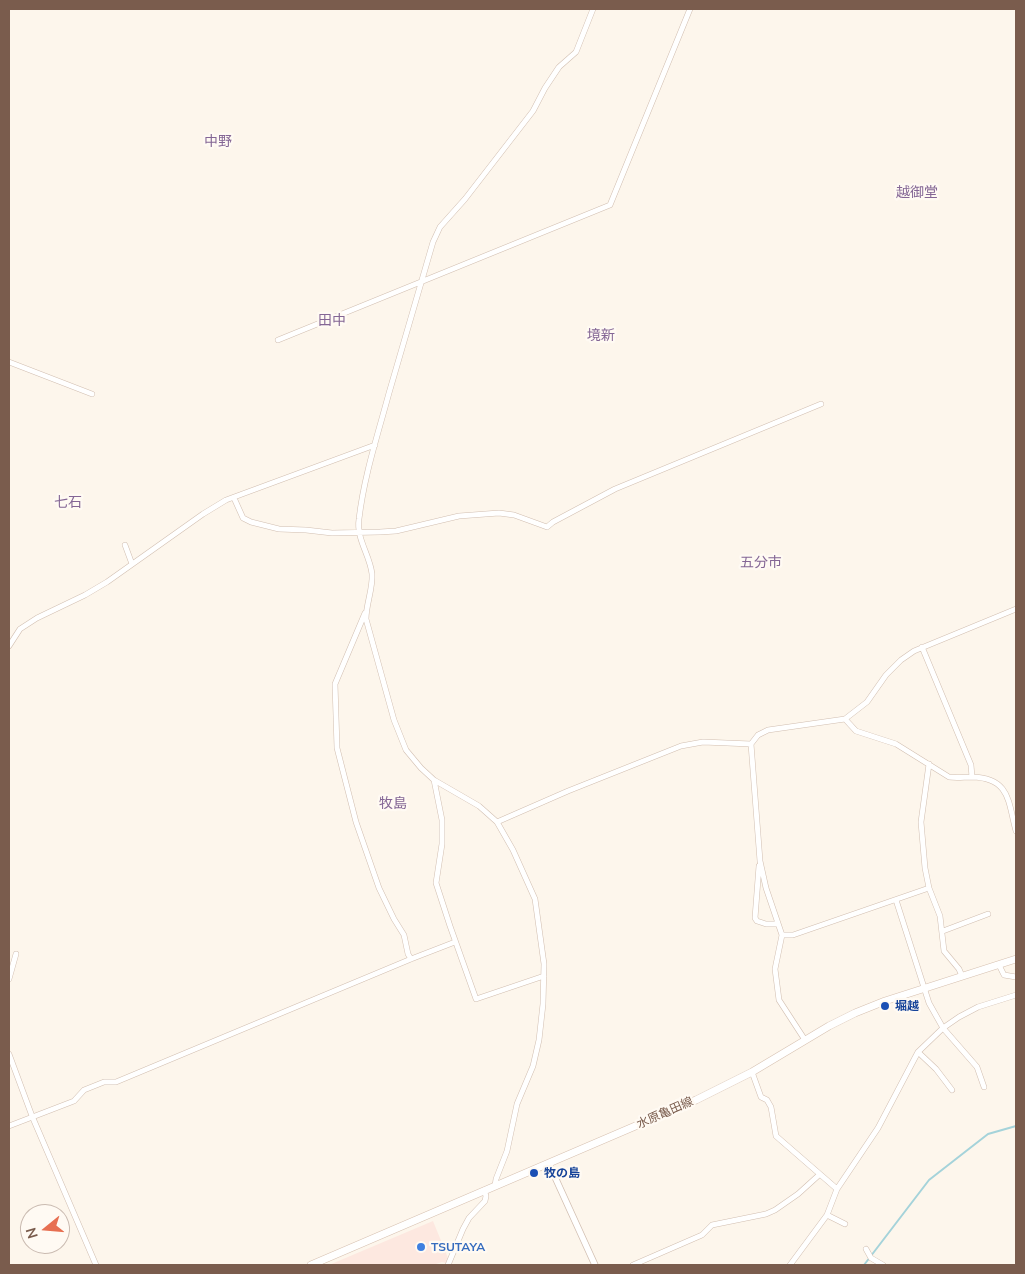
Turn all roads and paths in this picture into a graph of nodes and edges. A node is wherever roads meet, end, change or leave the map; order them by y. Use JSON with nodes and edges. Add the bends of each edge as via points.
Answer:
{"nodes":[{"id":1,"x":593,"y":9,"type":"edge"},
{"id":2,"x":690,"y":9,"type":"edge"},
{"id":3,"x":421,"y":282,"type":"junction"},
{"id":4,"x":278,"y":340,"type":"dead end"},
{"id":5,"x":9,"y":362,"type":"edge"},
{"id":6,"x":92,"y":394,"type":"dead end"},
{"id":7,"x":822,"y":404,"type":"dead end"},
{"id":8,"x":375,"y":444,"type":"junction"},
{"id":9,"x":234,"y":498,"type":"junction"},
{"id":10,"x":360,"y":534,"type":"junction"},
{"id":11,"x":125,"y":545,"type":"dead end"},
{"id":12,"x":132,"y":564,"type":"junction"},
{"id":13,"x":1016,"y":608,"type":"edge"},
{"id":14,"x":366,"y":610,"type":"junction"},
{"id":15,"x":9,"y":646,"type":"edge"},
{"id":16,"x":922,"y":647,"type":"junction"},
{"id":17,"x":845,"y":719,"type":"junction"},
{"id":18,"x":751,"y":744,"type":"junction"},
{"id":19,"x":929,"y":764,"type":"junction"},
{"id":20,"x":972,"y":777,"type":"junction"},
{"id":21,"x":434,"y":780,"type":"junction"},
{"id":22,"x":497,"y":822,"type":"junction"},
{"id":23,"x":1016,"y":831,"type":"edge"},
{"id":24,"x":760,"y":861,"type":"junction"},
{"id":25,"x":929,"y":888,"type":"junction"},
{"id":26,"x":896,"y":900,"type":"junction"},
{"id":27,"x":988,"y":914,"type":"dead end"},
{"id":28,"x":777,"y":924,"type":"junction"},
{"id":29,"x":943,"y":931,"type":"junction"},
{"id":30,"x":782,"y":935,"type":"junction"},
{"id":31,"x":455,"y":942,"type":"junction"},
{"id":32,"x":16,"y":954,"type":"dead end"},
{"id":33,"x":411,"y":958,"type":"junction"},
{"id":34,"x":1016,"y":959,"type":"edge"},
{"id":35,"x":999,"y":965,"type":"junction"},
{"id":36,"x":544,"y":976,"type":"junction"},
{"id":37,"x":962,"y":976,"type":"junction"},
{"id":38,"x":1016,"y":977,"type":"edge"},
{"id":39,"x":9,"y":979,"type":"edge"},
{"id":40,"x":923,"y":988,"type":"junction"},
{"id":41,"x":1016,"y":994,"type":"edge"},
{"id":42,"x":944,"y":1028,"type":"junction"},
{"id":43,"x":805,"y":1040,"type":"junction"},
{"id":44,"x":918,"y":1052,"type":"junction"},
{"id":45,"x":9,"y":1054,"type":"edge"},
{"id":46,"x":752,"y":1072,"type":"junction"},
{"id":47,"x":984,"y":1087,"type":"dead end"},
{"id":48,"x":952,"y":1090,"type":"dead end"},
{"id":49,"x":32,"y":1116,"type":"junction"},
{"id":50,"x":9,"y":1126,"type":"edge"},
{"id":51,"x":549,"y":1164,"type":"junction"},
{"id":52,"x":819,"y":1175,"type":"junction"},
{"id":53,"x":495,"y":1186,"type":"junction"},
{"id":54,"x":837,"y":1189,"type":"junction"},
{"id":55,"x":484,"y":1190,"type":"junction"},
{"id":56,"x":827,"y":1215,"type":"junction"},
{"id":57,"x":845,"y":1224,"type":"dead end"},
{"id":58,"x":866,"y":1249,"type":"dead end"},
{"id":59,"x":96,"y":1265,"type":"edge"},
{"id":60,"x":311,"y":1265,"type":"edge"},
{"id":61,"x":448,"y":1265,"type":"edge"},
{"id":62,"x":595,"y":1265,"type":"edge"},
{"id":63,"x":633,"y":1265,"type":"edge"},
{"id":64,"x":790,"y":1265,"type":"edge"},
{"id":65,"x":883,"y":1265,"type":"edge"}],
"edges":[{"from":1,"to":3,"type":"street","via":[[576,52],[559,67],[533,112],[440,228],[432,242]]},
{"from":2,"to":3,"type":"street","via":[[610,205]]},
{"from":3,"to":4,"type":"street"},
{"from":3,"to":8,"type":"street"},
{"from":5,"to":6,"type":"street"},
{"from":7,"to":10,"type":"street","via":[[615,489],[547,527],[499,513],[459,516],[396,531]]},
{"from":8,"to":9,"type":"street"},
{"from":8,"to":10,"type":"street","via":[[359,519]]},
{"from":9,"to":10,"type":"street","via":[[243,518],[251,522],[279,529]]},
{"from":9,"to":12,"type":"street","via":[[203,514]]},
{"from":10,"to":14,"type":"street","via":[[372,577]]},
{"from":11,"to":12,"type":"street"},
{"from":12,"to":15,"type":"street","via":[[85,595],[20,629]]},
{"from":13,"to":16,"type":"street"},
{"from":14,"to":21,"type":"street","via":[[398,732],[406,750]]},
{"from":14,"to":33,"type":"street","via":[[335,684],[337,748],[356,822],[379,888],[404,935]]},
{"from":16,"to":17,"type":"street","via":[[901,660],[867,702]]},
{"from":16,"to":20,"type":"street","via":[[971,765]]},
{"from":17,"to":18,"type":"street","via":[[768,730]]},
{"from":17,"to":19,"type":"street","via":[[856,731],[896,744]]},
{"from":18,"to":22,"type":"street","via":[[703,742],[681,746]]},
{"from":18,"to":24,"type":"street"},
{"from":19,"to":20,"type":"street","via":[[949,777]]},
{"from":19,"to":25,"type":"street","via":[[921,822]]},
{"from":20,"to":23,"type":"street","via":[[995,782],[1006,792]]},
{"from":21,"to":22,"type":"street","via":[[479,806]]},
{"from":21,"to":31,"type":"street","via":[[442,820],[436,883]]},
{"from":22,"to":36,"type":"street","via":[[533,893],[542,941]]},
{"from":24,"to":28,"type":"street"},
{"from":24,"to":28,"type":"street","via":[[755,918],[766,924]]},
{"from":25,"to":26,"type":"street"},
{"from":25,"to":29,"type":"street"},
{"from":26,"to":30,"type":"street","via":[[793,935]]},
{"from":26,"to":40,"type":"street"},
{"from":27,"to":29,"type":"street"},
{"from":28,"to":30,"type":"street"},
{"from":29,"to":37,"type":"street","via":[[944,951]]},
{"from":30,"to":43,"type":"street","via":[[775,969],[778,1000]]},
{"from":31,"to":33,"type":"street"},
{"from":31,"to":36,"type":"street","via":[[476,999]]},
{"from":32,"to":39,"type":"street"},
{"from":33,"to":49,"type":"street","via":[[116,1082],[104,1082],[84,1090],[74,1101]]},
{"from":34,"to":35,"type":"main road","name":"水原亀田線"},
{"from":35,"to":37,"type":"main road","name":"水原亀田線"},
{"from":35,"to":38,"type":"street","via":[[1004,975]]},
{"from":36,"to":53,"type":"street","via":[[537,1049],[517,1104],[508,1151]]},
{"from":37,"to":40,"type":"main road","name":"水原亀田線"},
{"from":40,"to":42,"type":"street"},
{"from":40,"to":43,"type":"main road","name":"水原亀田線","via":[[855,1013]]},
{"from":41,"to":42,"type":"street","via":[[978,1007]]},
{"from":42,"to":44,"type":"street"},
{"from":42,"to":47,"type":"street","via":[[977,1067]]},
{"from":43,"to":46,"type":"main road","name":"水原亀田線"},
{"from":44,"to":48,"type":"street"},
{"from":44,"to":54,"type":"street","via":[[878,1128]]},
{"from":45,"to":49,"type":"street"},
{"from":46,"to":51,"type":"main road","name":"水原亀田線"},
{"from":46,"to":52,"type":"street","via":[[761,1097],[771,1107],[776,1136]]},
{"from":49,"to":50,"type":"street"},
{"from":49,"to":59,"type":"street"},
{"from":51,"to":53,"type":"main road","name":"水原亀田線"},
{"from":51,"to":62,"type":"street"},
{"from":52,"to":54,"type":"street"},
{"from":52,"to":63,"type":"street","via":[[775,1210],[712,1225],[702,1235]]},
{"from":53,"to":55,"type":"main road","name":"水原亀田線"},
{"from":54,"to":56,"type":"street"},
{"from":55,"to":60,"type":"main road","name":"水原亀田線"},
{"from":55,"to":61,"type":"street","via":[[485,1202],[469,1218]]},
{"from":56,"to":57,"type":"street"},
{"from":56,"to":64,"type":"street"},
{"from":58,"to":65,"type":"street","via":[[871,1258]]}]}
